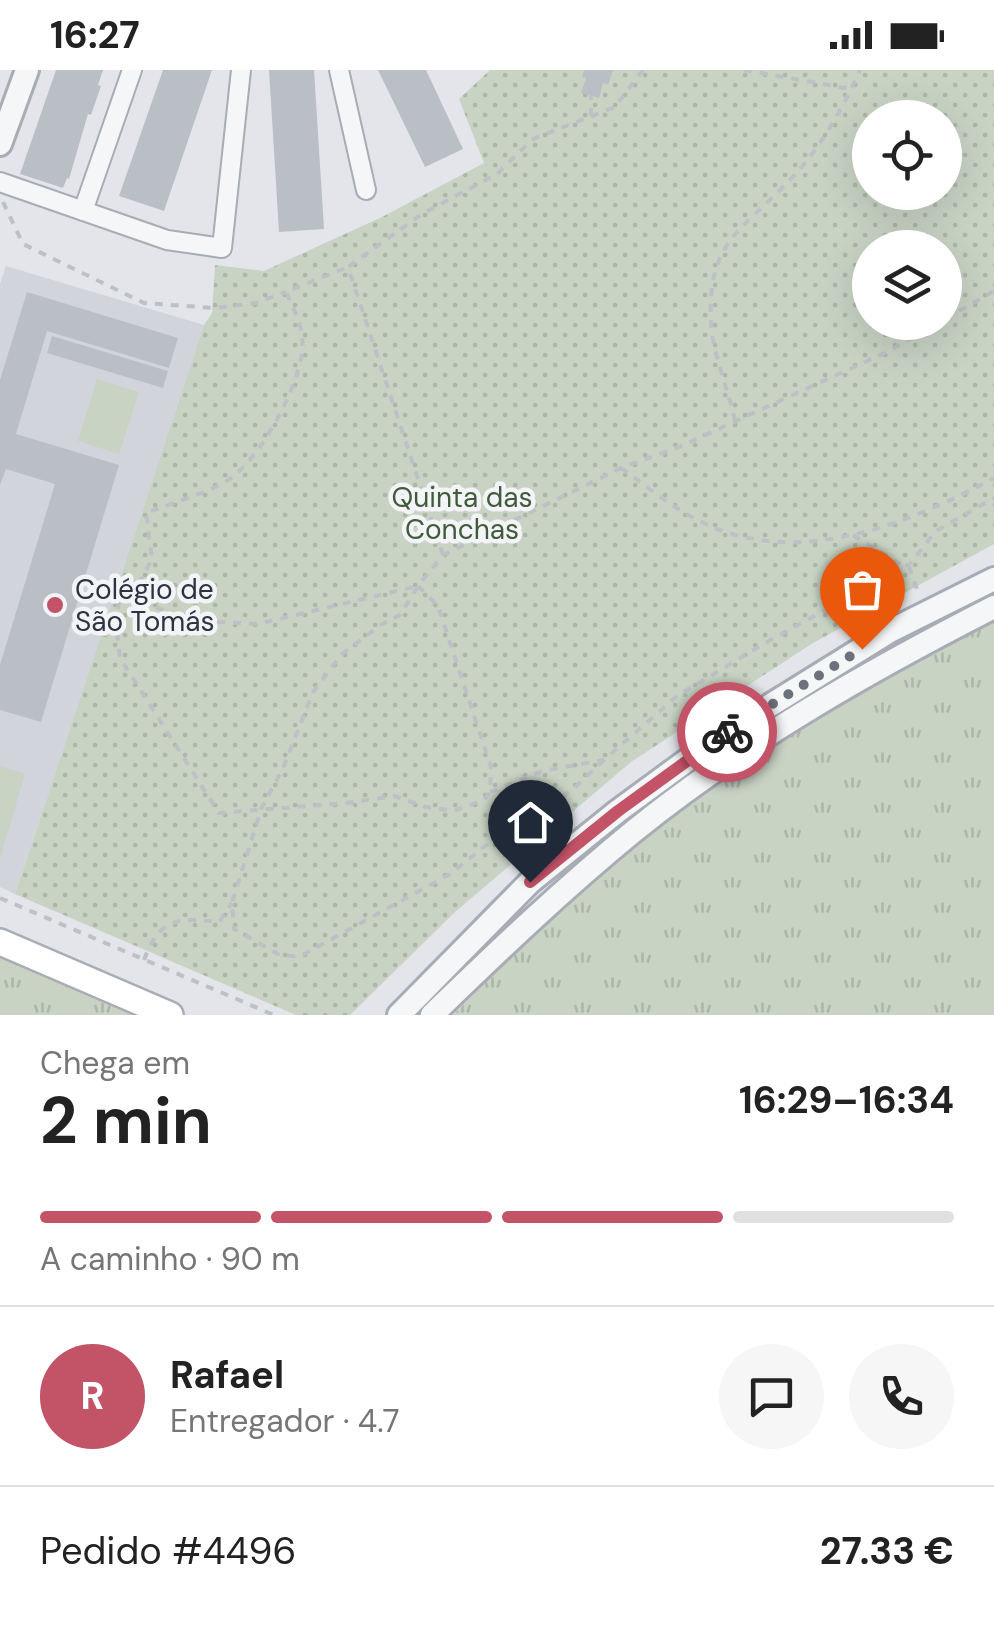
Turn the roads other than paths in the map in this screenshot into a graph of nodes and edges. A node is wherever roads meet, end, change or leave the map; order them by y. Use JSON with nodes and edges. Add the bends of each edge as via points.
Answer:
{"nodes":[{"id":1,"x":26,"y":70,"type":"edge"},
{"id":2,"x":132,"y":70,"type":"edge"},
{"id":3,"x":241,"y":70,"type":"edge"},
{"id":4,"x":339,"y":70,"type":"edge"},
{"id":5,"x":0,"y":144,"type":"edge"},
{"id":6,"x":0,"y":182,"type":"edge"},
{"id":7,"x":366,"y":190,"type":"dead end"},
{"id":8,"x":83,"y":211,"type":"junction"},
{"id":9,"x":994,"y":579,"type":"edge"},
{"id":10,"x":994,"y":607,"type":"edge"},
{"id":11,"x":0,"y":942,"type":"edge"},
{"id":12,"x":170,"y":1015,"type":"edge"},
{"id":13,"x":400,"y":1015,"type":"edge"},
{"id":14,"x":432,"y":1015,"type":"edge"}],
"edges":[{"from":1,"to":5,"type":"street"},
{"from":2,"to":8,"type":"street"},
{"from":3,"to":8,"type":"street","via":[[222,248],[166,240]]},
{"from":4,"to":7,"type":"street"},
{"from":6,"to":8,"type":"street"},
{"from":9,"to":13,"type":"street","via":[[890,631],[719,737],[618,811],[530,882]]},
{"from":10,"to":14,"type":"street","via":[[900,655],[733,758],[545,907]]},
{"from":11,"to":12,"type":"main road"}]}
